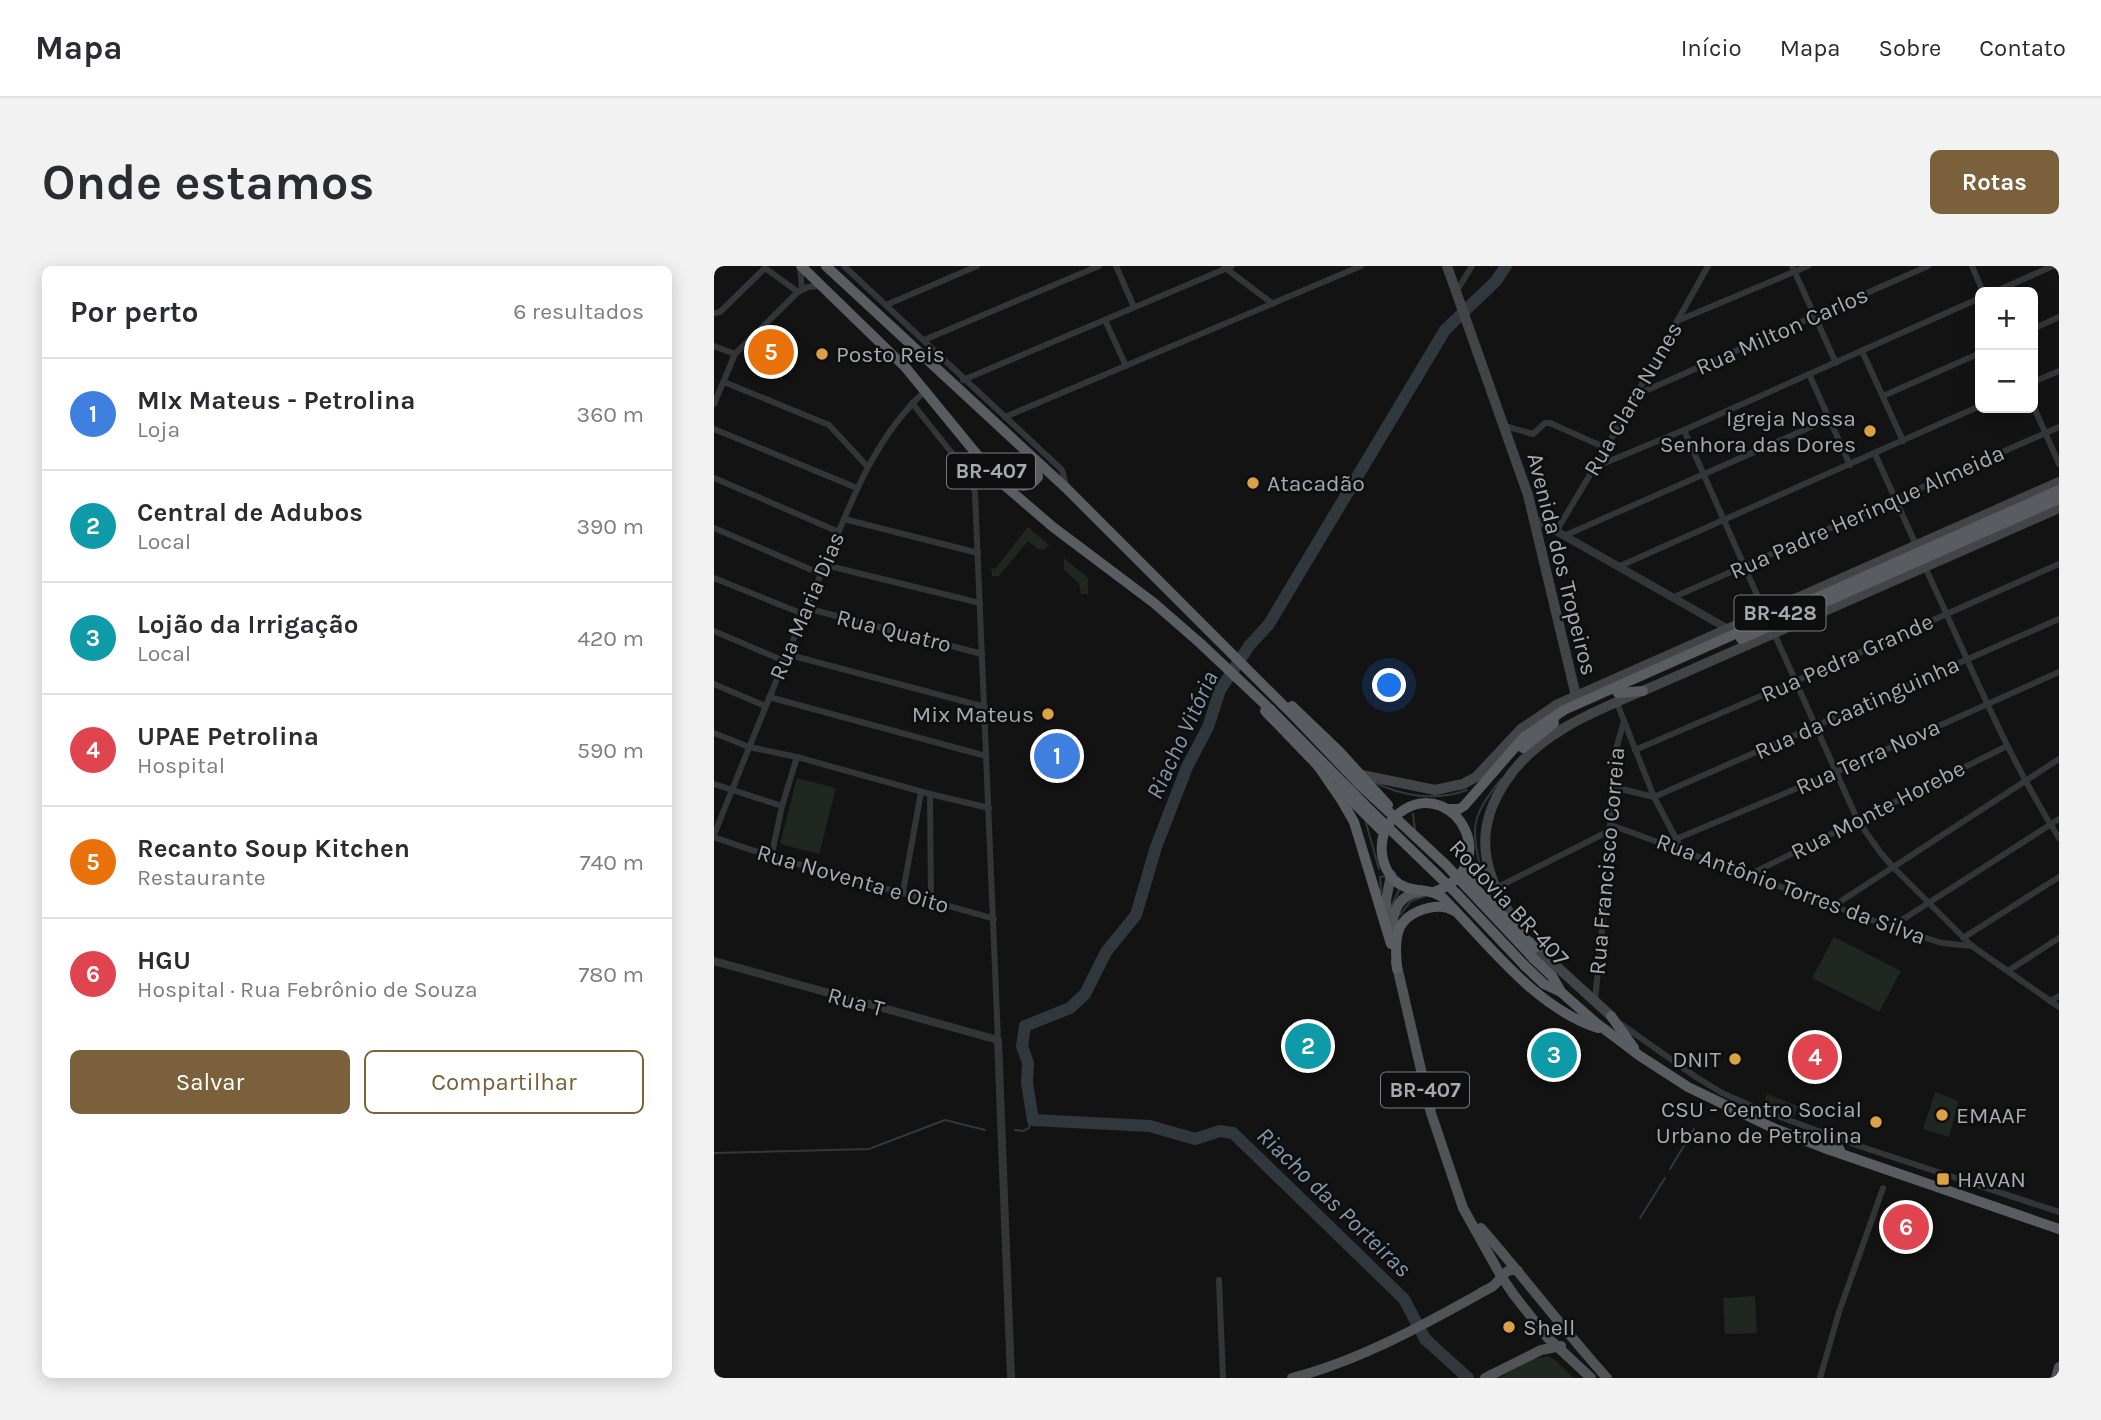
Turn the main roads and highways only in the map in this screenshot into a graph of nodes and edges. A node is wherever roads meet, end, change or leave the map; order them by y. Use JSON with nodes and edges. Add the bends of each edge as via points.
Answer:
{"nodes":[{"id":1,"x":800,"y":266,"type":"edge"},
{"id":2,"x":826,"y":266,"type":"edge"},
{"id":3,"x":1447,"y":266,"type":"edge"},
{"id":4,"x":1035,"y":459,"type":"junction"},
{"id":5,"x":997,"y":479,"type":"junction"},
{"id":6,"x":2059,"y":482,"type":"edge"},
{"id":7,"x":2059,"y":490,"type":"edge"},
{"id":8,"x":2059,"y":499,"type":"edge"},
{"id":9,"x":2059,"y":508,"type":"edge"},
{"id":10,"x":1704,"y":643,"type":"junction"},
{"id":11,"x":1261,"y":682,"type":"junction"},
{"id":12,"x":1643,"y":691,"type":"joint"},
{"id":13,"x":1576,"y":696,"type":"junction"},
{"id":14,"x":1617,"y":698,"type":"junction"},
{"id":15,"x":1259,"y":699,"type":"junction"},
{"id":16,"x":1544,"y":713,"type":"junction"},
{"id":17,"x":1536,"y":728,"type":"junction"},
{"id":18,"x":1318,"y":766,"type":"junction"},
{"id":19,"x":1362,"y":775,"type":"junction"},
{"id":20,"x":1407,"y":808,"type":"junction"},
{"id":21,"x":1446,"y":809,"type":"junction"},
{"id":22,"x":1461,"y":822,"type":"junction"},
{"id":23,"x":1383,"y":835,"type":"junction"},
{"id":24,"x":1467,"y":865,"type":"junction"},
{"id":25,"x":1391,"y":875,"type":"junction"},
{"id":26,"x":1420,"y":892,"type":"junction"},
{"id":27,"x":1434,"y":892,"type":"junction"},
{"id":28,"x":1458,"y":914,"type":"junction"},
{"id":29,"x":1391,"y":944,"type":"junction"},
{"id":30,"x":1531,"y":957,"type":"junction"},
{"id":31,"x":1397,"y":969,"type":"junction"},
{"id":32,"x":1611,"y":1016,"type":"joint"},
{"id":33,"x":1606,"y":1031,"type":"junction"},
{"id":34,"x":1640,"y":1056,"type":"junction"},
{"id":35,"x":1827,"y":1134,"type":"road end"},
{"id":36,"x":1842,"y":1154,"type":"junction"},
{"id":37,"x":1462,"y":1208,"type":"junction"},
{"id":38,"x":2059,"y":1228,"type":"edge"},
{"id":39,"x":1518,"y":1271,"type":"junction"},
{"id":40,"x":1501,"y":1276,"type":"junction"},
{"id":41,"x":1566,"y":1332,"type":"junction"},
{"id":42,"x":1559,"y":1347,"type":"junction"},
{"id":43,"x":1292,"y":1378,"type":"edge"},
{"id":44,"x":1485,"y":1378,"type":"edge"},
{"id":45,"x":1591,"y":1378,"type":"edge"},
{"id":46,"x":1607,"y":1378,"type":"edge"}],
"edges":[{"from":1,"to":5,"type":"highway","number":"BR-407","via":[[893,353]]},
{"from":2,"to":4,"type":"highway","number":"BR-407","via":[[960,382]]},
{"from":3,"to":13,"type":"main road","name":"Avenida dos Tropeiros","via":[[1535,519]]},
{"from":4,"to":5,"type":"highway","via":[[1038,477],[1029,485]]},
{"from":4,"to":11,"type":"highway","name":"Rodovia BR-407","number":"BR-407"},
{"from":5,"to":15,"type":"highway","name":"Rodovia BR-407","number":"BR-407","via":[[1148,598]]},
{"from":6,"to":10,"type":"main road"},
{"from":7,"to":10,"type":"highway","number":"BR-428"},
{"from":8,"to":14,"type":"highway","number":"BR-428"},
{"from":9,"to":12,"type":"main road"},
{"from":10,"to":13,"type":"main road"},
{"from":10,"to":17,"type":"highway","number":"BR-428"},
{"from":11,"to":19,"type":"highway","number":"BR-407","via":[[1282,696]]},
{"from":11,"to":30,"type":"highway","name":"Rodovia BR-407","number":"BR-407","bridge":true,"via":[[1446,865]]},
{"from":12,"to":14,"type":"highway"},
{"from":13,"to":16,"type":"main road"},
{"from":14,"to":22,"type":"highway","number":"BR-428","via":[[1566,717],[1534,739],[1463,813]]},
{"from":14,"to":30,"type":"main road","via":[[1535,750],[1507,779],[1491,810],[1485,858]]},
{"from":15,"to":18,"type":"highway","number":"BR-407"},
{"from":15,"to":30,"type":"highway","name":"Rodovia BR-407","number":"BR-407","bridge":true,"via":[[1456,893]]},
{"from":16,"to":17,"type":"highway"},
{"from":16,"to":19,"type":"main road","via":[[1463,784],[1427,789]]},
{"from":17,"to":21,"type":"highway","number":"BR-428","via":[[1464,806]]},
{"from":18,"to":23,"type":"highway","number":"BR-407"},
{"from":18,"to":29,"type":"highway","via":[[1353,822]]},
{"from":19,"to":20,"type":"highway","number":"BR-407","via":[[1387,804]]},
{"from":20,"to":21,"type":"highway","via":[[1422,804]]},
{"from":20,"to":23,"type":"highway","via":[[1395,816]]},
{"from":21,"to":22,"type":"highway"},
{"from":22,"to":24,"type":"highway","via":[[1469,843]]},
{"from":23,"to":25,"type":"highway","via":[[1381,855]]},
{"from":24,"to":27,"type":"highway","via":[[1448,887]]},
{"from":24,"to":30,"type":"highway","number":"BR-407","via":[[1474,887]]},
{"from":25,"to":26,"type":"highway","via":[[1406,888]]},
{"from":25,"to":29,"type":"main road","via":[[1386,911]]},
{"from":26,"to":27,"type":"highway"},
{"from":26,"to":31,"type":"main road","via":[[1404,897],[1394,915]]},
{"from":27,"to":28,"type":"highway","number":"BR-407"},
{"from":28,"to":31,"type":"highway","via":[[1443,906],[1408,917],[1396,939]]},
{"from":28,"to":33,"type":"highway","number":"BR-407","via":[[1554,1007]]},
{"from":29,"to":31,"type":"main road"},
{"from":30,"to":32,"type":"main road"},
{"from":30,"to":33,"type":"highway","name":"Rodovia BR-407","number":"BR-407","via":[[1544,984],[1561,992]]},
{"from":31,"to":37,"type":"main road","number":"BR-407","via":[[1431,1113]]},
{"from":32,"to":34,"type":"highway"},
{"from":33,"to":34,"type":"highway","number":"BR-407"},
{"from":34,"to":36,"type":"highway","number":"BR-407","via":[[1698,1092]]},
{"from":35,"to":36,"type":"highway"},
{"from":36,"to":38,"type":"highway","number":"BR-407"},
{"from":37,"to":39,"type":"main road","number":"BR-407"},
{"from":37,"to":40,"type":"main road","number":"BR-407"},
{"from":39,"to":40,"type":"main road","via":[[1510,1269]]},
{"from":39,"to":41,"type":"main road","number":"BR-407"},
{"from":40,"to":42,"type":"main road","number":"BR-407"},
{"from":40,"to":43,"type":"main road","via":[[1492,1286],[1412,1329],[1339,1364]]},
{"from":41,"to":42,"type":"main road","via":[[1566,1342]]},
{"from":41,"to":46,"type":"main road","number":"BR-407"},
{"from":42,"to":44,"type":"main road","via":[[1541,1350]]},
{"from":42,"to":45,"type":"main road","number":"BR-407"}]}
